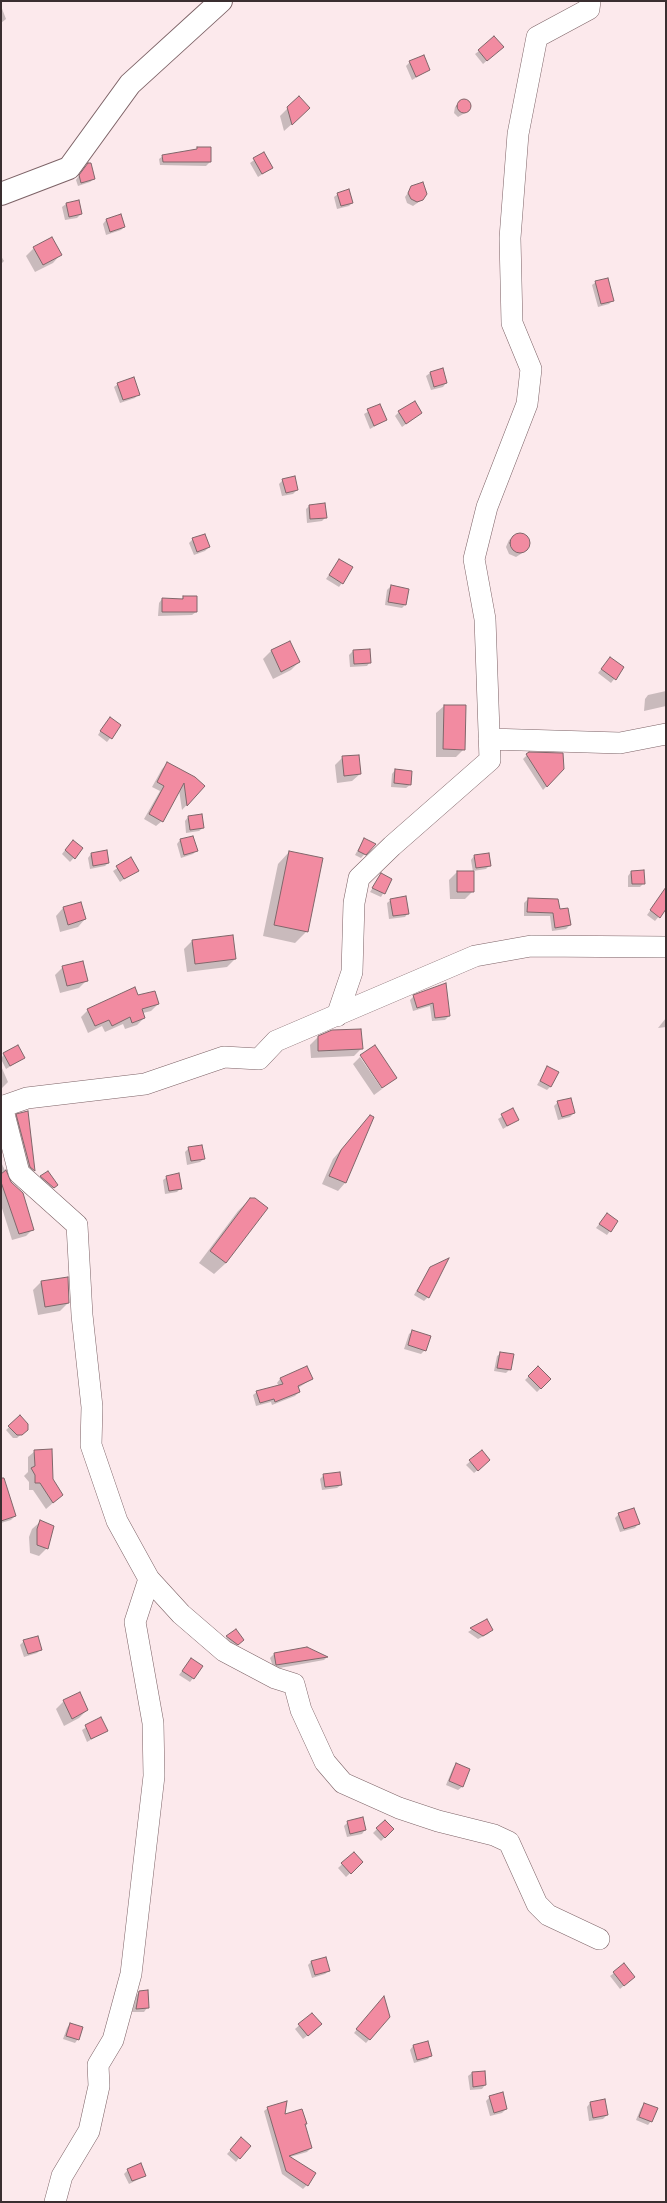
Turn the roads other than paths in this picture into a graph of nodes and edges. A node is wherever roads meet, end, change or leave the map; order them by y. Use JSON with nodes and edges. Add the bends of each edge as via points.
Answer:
{"nodes":[{"id":1,"x":221,"y":1,"type":"edge"},
{"id":2,"x":590,"y":1,"type":"edge"},
{"id":3,"x":1,"y":194,"type":"edge"},
{"id":4,"x":666,"y":734,"type":"edge"},
{"id":5,"x":489,"y":738,"type":"junction"},
{"id":6,"x":666,"y":947,"type":"edge"},
{"id":7,"x":337,"y":1016,"type":"junction"},
{"id":8,"x":1,"y":1106,"type":"edge"},
{"id":9,"x":148,"y":1579,"type":"junction"},
{"id":10,"x":600,"y":1939,"type":"dead end"},
{"id":11,"x":54,"y":2202,"type":"edge"}],
"edges":[{"from":1,"to":3,"type":"street","via":[[130,84],[69,168]]},
{"from":2,"to":5,"type":"street","via":[[589,9],[537,37],[518,134],[510,238],[512,323],[531,369],[527,404],[487,507],[474,559],[485,619]]},
{"from":4,"to":5,"type":"street","via":[[620,743]]},
{"from":5,"to":7,"type":"street","via":[[490,760],[359,878],[354,903],[352,972]]},
{"from":6,"to":7,"type":"street","via":[[531,946],[475,956]]},
{"from":7,"to":8,"type":"street","via":[[276,1041],[259,1059],[224,1057],[145,1084],[28,1098]]},
{"from":8,"to":9,"type":"street","via":[[19,1173],[77,1225],[82,1315],[92,1407],[91,1446],[117,1521]]},
{"from":9,"to":10,"type":"street","via":[[181,1614],[224,1651],[275,1678],[294,1684],[301,1710],[325,1762],[343,1783],[399,1808],[494,1835],[509,1842],[537,1904],[548,1914]]},
{"from":9,"to":11,"type":"street","via":[[134,1622],[153,1723],[154,1776],[131,1974],[113,2040],[98,2065],[99,2086],[89,2130],[62,2176]]}]}
